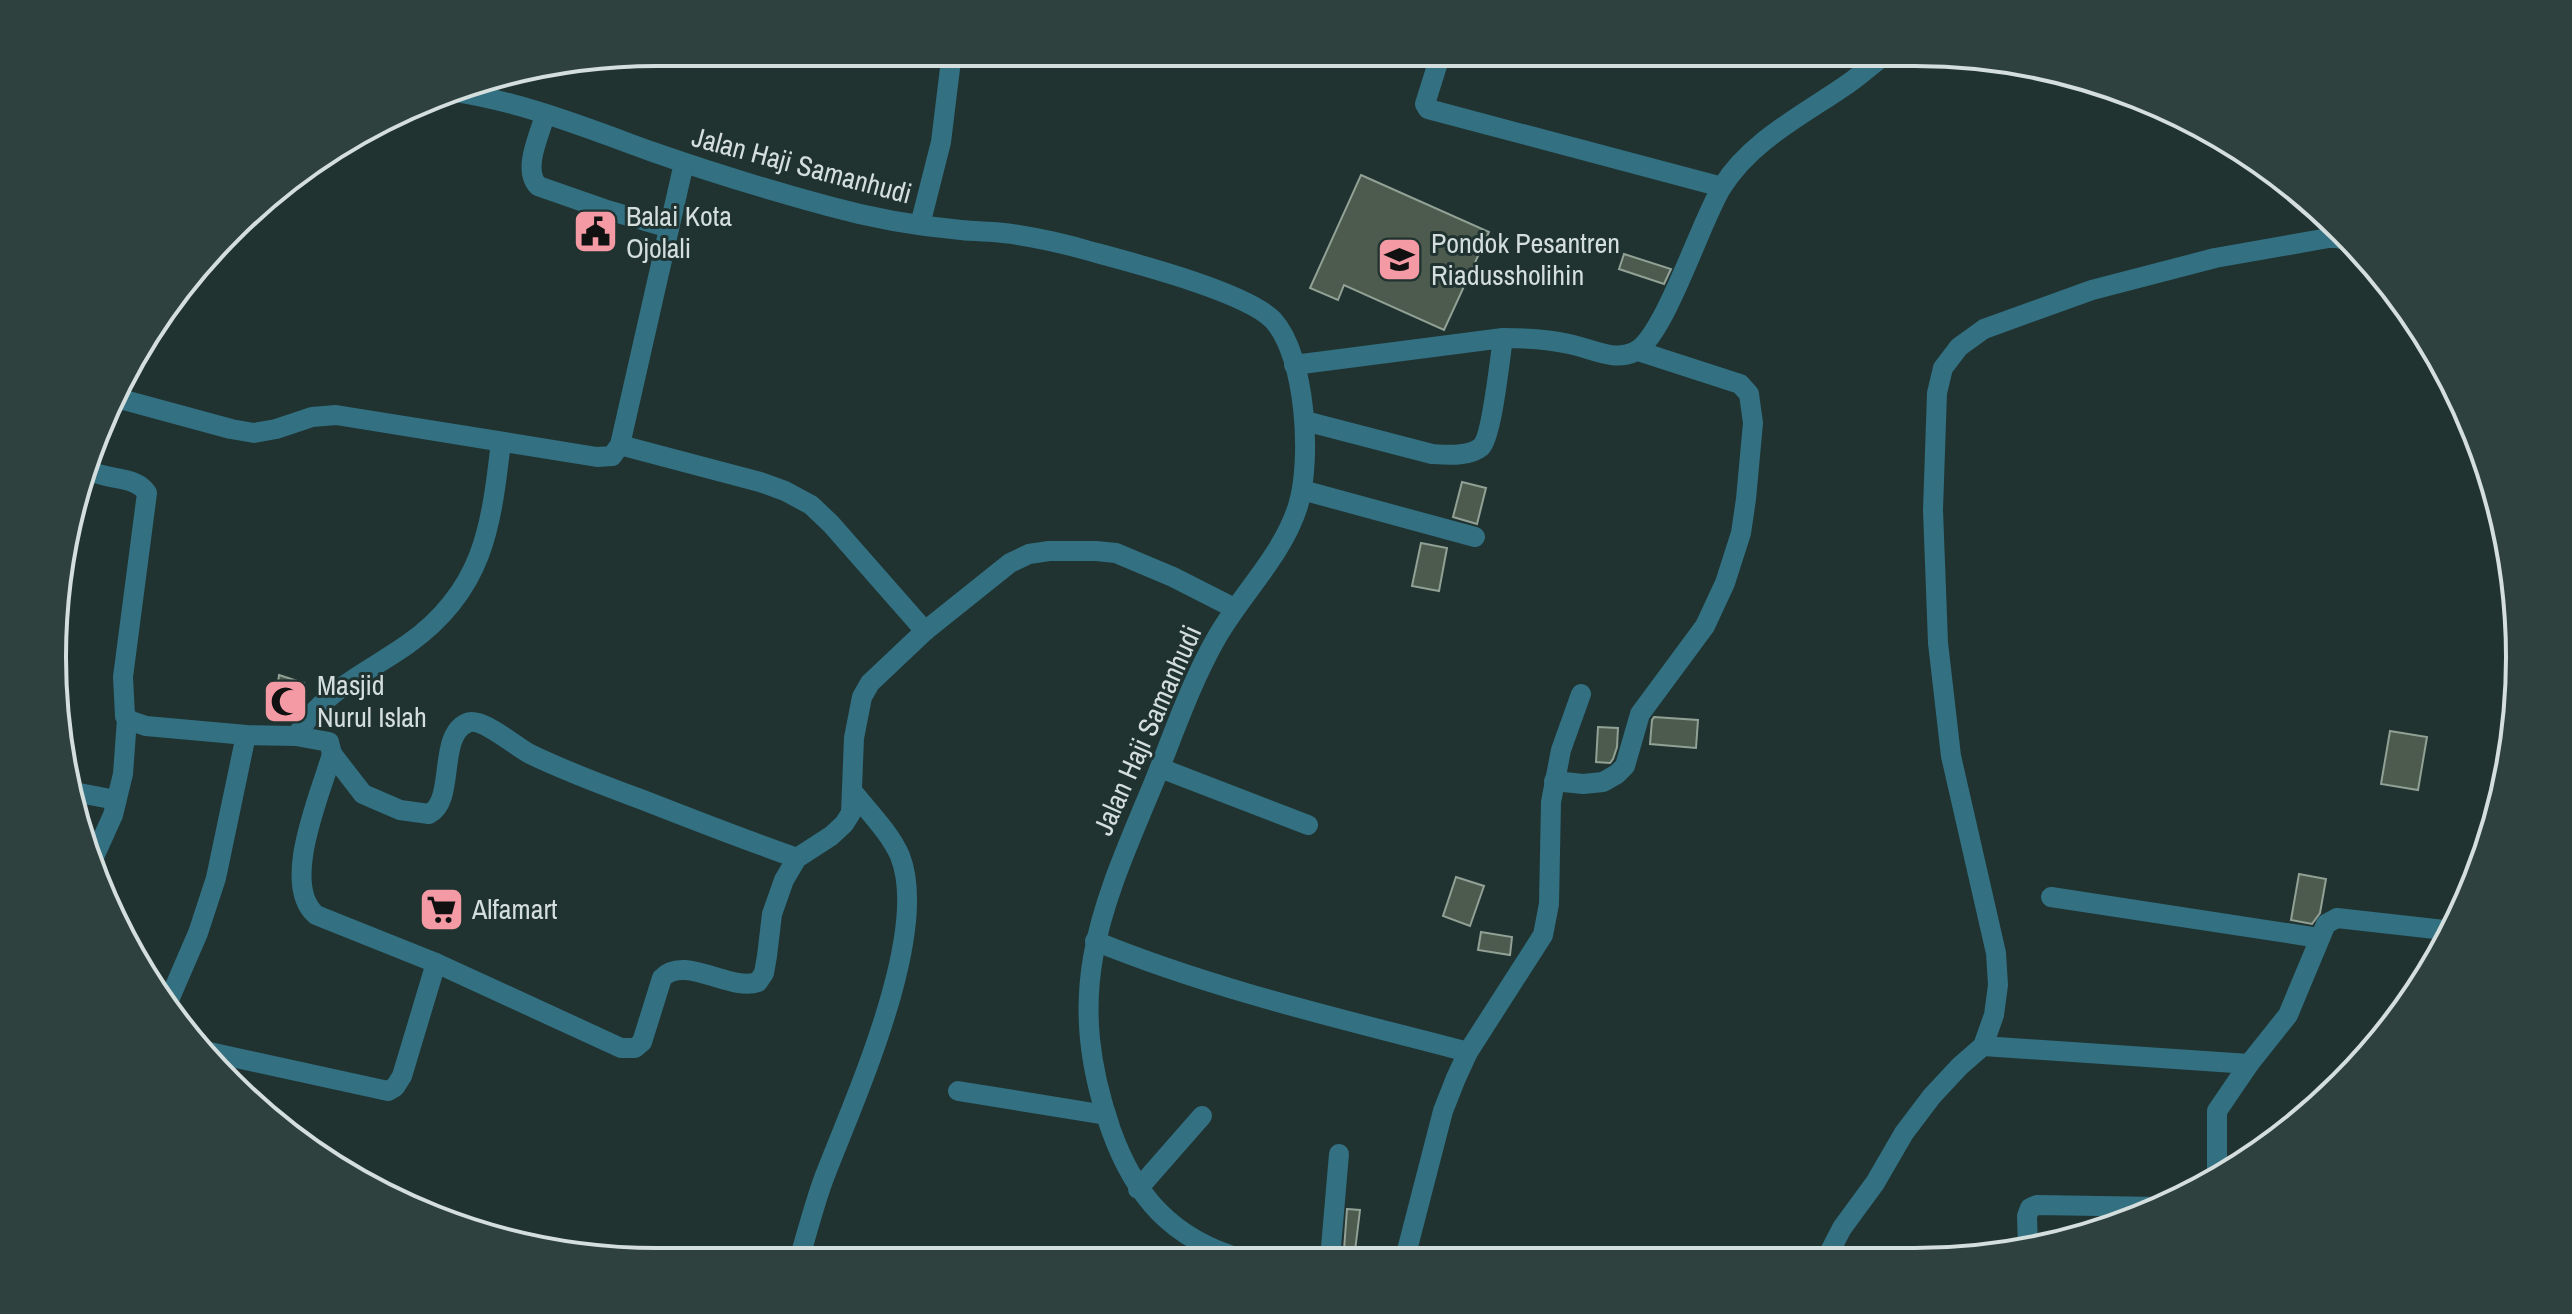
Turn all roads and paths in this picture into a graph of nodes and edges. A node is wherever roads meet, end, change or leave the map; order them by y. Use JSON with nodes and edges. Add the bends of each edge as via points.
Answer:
{"nodes":[{"id":1,"x":950,"y":66,"type":"edge"},
{"id":2,"x":1437,"y":66,"type":"edge"},
{"id":3,"x":1869,"y":66,"type":"edge"},
{"id":4,"x":472,"y":96,"type":"edge"},
{"id":5,"x":545,"y":115,"type":"junction"},
{"id":6,"x":684,"y":163,"type":"junction"},
{"id":7,"x":1722,"y":187,"type":"junction"},
{"id":8,"x":920,"y":225,"type":"junction"},
{"id":9,"x":669,"y":228,"type":"junction"},
{"id":10,"x":2332,"y":238,"type":"edge"},
{"id":11,"x":1503,"y":338,"type":"junction"},
{"id":12,"x":1638,"y":351,"type":"junction"},
{"id":13,"x":1294,"y":365,"type":"junction"},
{"id":14,"x":125,"y":400,"type":"edge"},
{"id":15,"x":1305,"y":421,"type":"junction"},
{"id":16,"x":501,"y":442,"type":"junction"},
{"id":17,"x":620,"y":445,"type":"junction"},
{"id":18,"x":95,"y":473,"type":"edge"},
{"id":19,"x":1302,"y":490,"type":"junction"},
{"id":20,"x":1475,"y":537,"type":"dead end"},
{"id":21,"x":1234,"y":608,"type":"junction"},
{"id":22,"x":925,"y":631,"type":"junction"},
{"id":23,"x":1581,"y":694,"type":"dead end"},
{"id":24,"x":127,"y":719,"type":"junction"},
{"id":25,"x":246,"y":735,"type":"junction"},
{"id":26,"x":296,"y":736,"type":"junction"},
{"id":27,"x":332,"y":754,"type":"junction"},
{"id":28,"x":1160,"y":768,"type":"junction"},
{"id":29,"x":1554,"y":781,"type":"junction"},
{"id":30,"x":853,"y":792,"type":"junction"},
{"id":31,"x":82,"y":794,"type":"edge"},
{"id":32,"x":116,"y":800,"type":"junction"},
{"id":33,"x":1308,"y":825,"type":"dead end"},
{"id":34,"x":98,"y":849,"type":"edge"},
{"id":35,"x":797,"y":858,"type":"junction"},
{"id":36,"x":2051,"y":897,"type":"dead end"},
{"id":37,"x":2439,"y":929,"type":"edge"},
{"id":38,"x":2319,"y":938,"type":"junction"},
{"id":39,"x":1095,"y":941,"type":"junction"},
{"id":40,"x":436,"y":963,"type":"junction"},
{"id":41,"x":172,"y":993,"type":"edge"},
{"id":42,"x":1983,"y":1046,"type":"junction"},
{"id":43,"x":1468,"y":1052,"type":"junction"},
{"id":44,"x":220,"y":1054,"type":"edge"},
{"id":45,"x":2249,"y":1064,"type":"junction"},
{"id":46,"x":958,"y":1091,"type":"dead end"},
{"id":47,"x":1106,"y":1115,"type":"junction"},
{"id":48,"x":1202,"y":1116,"type":"dead end"},
{"id":49,"x":1339,"y":1154,"type":"dead end"},
{"id":50,"x":2217,"y":1165,"type":"edge"},
{"id":51,"x":1138,"y":1189,"type":"junction"},
{"id":52,"x":2132,"y":1207,"type":"edge"},
{"id":53,"x":2028,"y":1237,"type":"edge"},
{"id":54,"x":803,"y":1248,"type":"edge"},
{"id":55,"x":1213,"y":1248,"type":"edge"},
{"id":56,"x":1331,"y":1248,"type":"edge"},
{"id":57,"x":1408,"y":1248,"type":"edge"},
{"id":58,"x":1832,"y":1248,"type":"edge"}],
"edges":[{"from":1,"to":8,"type":"street","via":[[941,142]]},
{"from":2,"to":7,"type":"street","via":[[1428,109]]},
{"from":3,"to":7,"type":"street","via":[[1754,149]]},
{"from":4,"to":5,"type":"street","name":"Jalan Haji Samanhudi"},
{"from":5,"to":6,"type":"street","name":"Jalan Haji Samanhudi"},
{"from":5,"to":9,"type":"street","via":[[531,174],[538,186]]},
{"from":6,"to":8,"type":"street","name":"Jalan Haji Samanhudi","via":[[826,206]]},
{"from":6,"to":9,"type":"street"},
{"from":7,"to":12,"type":"street","via":[[1661,319]]},
{"from":8,"to":13,"type":"street","name":"Jalan Haji Samanhudi","via":[[1062,244],[1212,288],[1275,322]]},
{"from":9,"to":17,"type":"street"},
{"from":10,"to":42,"type":"street","via":[[2215,258],[2092,290],[1984,329],[1959,347],[1943,368],[1937,393],[1933,510],[1938,643],[1951,756],[1996,953],[1994,1015]]},
{"from":11,"to":12,"type":"street","via":[[1568,344],[1619,356]]},
{"from":11,"to":13,"type":"street"},
{"from":11,"to":15,"type":"street","via":[[1491,420],[1479,449],[1432,454]]},
{"from":12,"to":29,"type":"street","via":[[1740,384],[1749,394],[1753,423],[1741,533],[1705,626],[1640,714],[1625,766],[1603,782]]},
{"from":13,"to":15,"type":"street","name":"Jalan Haji Samanhudi"},
{"from":14,"to":16,"type":"street","via":[[254,433],[324,414]]},
{"from":15,"to":19,"type":"street","name":"Jalan Haji Samanhudi"},
{"from":16,"to":17,"type":"street","via":[[604,458]]},
{"from":16,"to":26,"type":"street","via":[[486,540],[460,592],[411,642],[315,711]]},
{"from":17,"to":22,"type":"street","via":[[760,482],[811,505]]},
{"from":18,"to":24,"type":"street","via":[[135,482],[147,493],[123,677]]},
{"from":19,"to":20,"type":"street"},
{"from":19,"to":21,"type":"street","name":"Jalan Haji Samanhudi","via":[[1274,557]]},
{"from":21,"to":22,"type":"street","via":[[1116,553],[1049,551],[1010,563]]},
{"from":21,"to":28,"type":"street","name":"Jalan Haji Samanhudi","via":[[1194,679]]},
{"from":22,"to":30,"type":"street","via":[[879,673],[862,697],[854,738]]},
{"from":23,"to":29,"type":"street"},
{"from":24,"to":25,"type":"street","via":[[146,726]]},
{"from":24,"to":32,"type":"street"},
{"from":25,"to":26,"type":"street"},
{"from":25,"to":41,"type":"street","via":[[216,878]]},
{"from":26,"to":27,"type":"street","via":[[329,742]]},
{"from":27,"to":35,"type":"street","via":[[363,794],[400,810],[429,814],[439,806],[457,733],[476,721],[515,747],[568,771]]},
{"from":27,"to":40,"type":"street","via":[[301,857],[305,901],[316,915]]},
{"from":28,"to":33,"type":"street"},
{"from":28,"to":39,"type":"street","name":"Jalan Haji Samanhudi","via":[[1115,876]]},
{"from":29,"to":43,"type":"street","via":[[1543,935]]},
{"from":30,"to":35,"type":"street","via":[[844,824]]},
{"from":30,"to":54,"type":"street","via":[[900,856],[907,908],[902,950],[875,1046]]},
{"from":31,"to":32,"type":"street"},
{"from":32,"to":34,"type":"street"},
{"from":35,"to":40,"type":"street","via":[[776,899],[758,982],[742,984],[686,970],[667,972],[644,1037],[635,1048],[621,1048]]},
{"from":36,"to":38,"type":"street"},
{"from":37,"to":38,"type":"street","via":[[2337,918],[2326,924]]},
{"from":38,"to":45,"type":"street","via":[[2288,1015]]},
{"from":39,"to":43,"type":"street","via":[[1225,988]]},
{"from":39,"to":47,"type":"street","name":"Jalan Haji Samanhudi","via":[[1088,1017]]},
{"from":40,"to":44,"type":"street","via":[[402,1076],[388,1091]]},
{"from":42,"to":45,"type":"street"},
{"from":42,"to":58,"type":"street","via":[[1932,1096],[1904,1133]]},
{"from":43,"to":57,"type":"street","via":[[1443,1111]]},
{"from":45,"to":50,"type":"street","via":[[2217,1111]]},
{"from":46,"to":47,"type":"street"},
{"from":47,"to":51,"type":"street","name":"Jalan Haji Samanhudi"},
{"from":48,"to":51,"type":"street"},
{"from":49,"to":56,"type":"street"},
{"from":51,"to":55,"type":"street","name":"Jalan Haji Samanhudi","via":[[1159,1215]]},
{"from":52,"to":53,"type":"street","via":[[2037,1205],[2027,1216]]}]}
